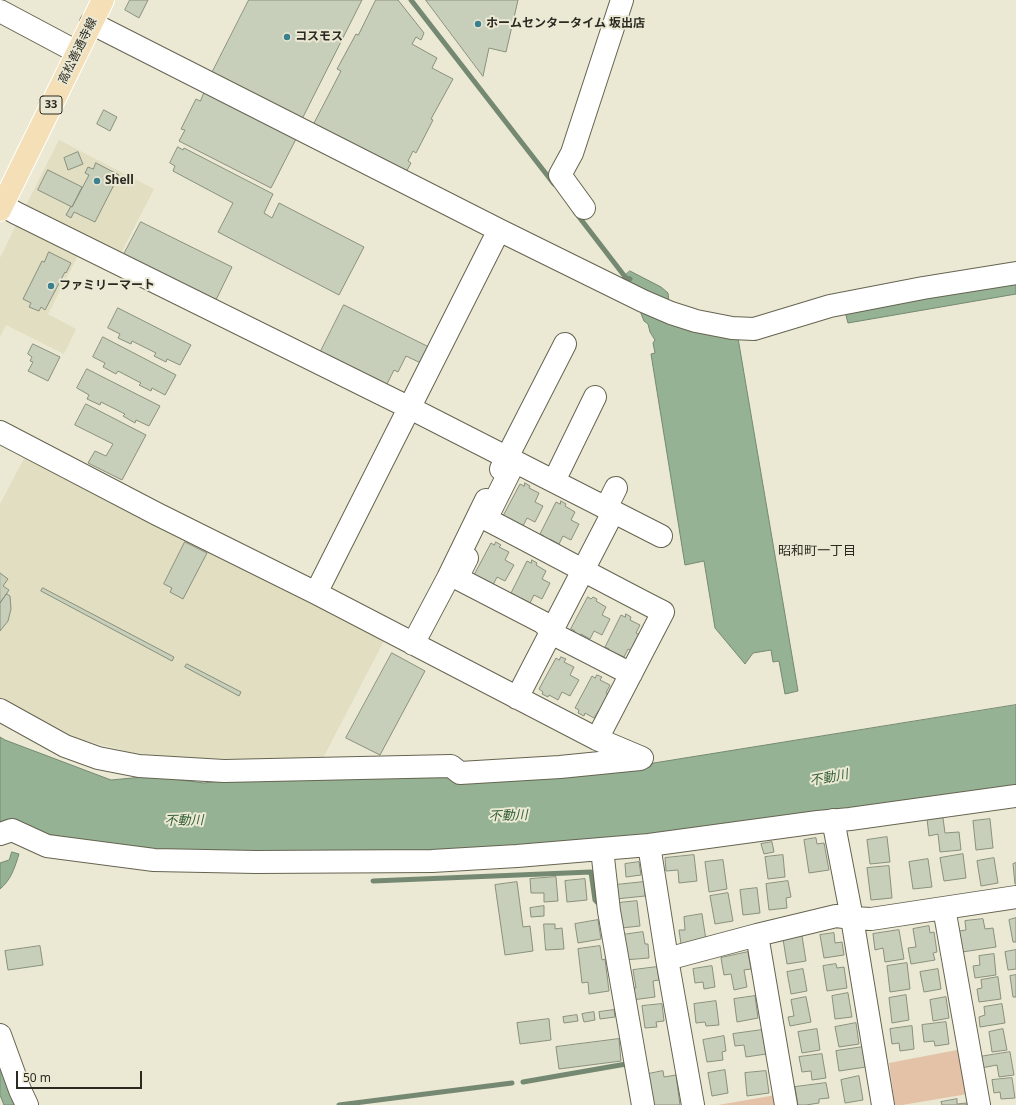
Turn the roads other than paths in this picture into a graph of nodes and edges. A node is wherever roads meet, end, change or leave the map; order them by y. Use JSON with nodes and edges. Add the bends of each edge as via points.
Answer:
{"nodes":[{"id":1,"x":103,"y":0,"type":"edge"},
{"id":2,"x":622,"y":0,"type":"edge"},
{"id":3,"x":0,"y":11,"type":"edge"},
{"id":4,"x":91,"y":23,"type":"junction"},
{"id":5,"x":77,"y":52,"type":"junction"},
{"id":6,"x":1,"y":206,"type":"edge"},
{"id":7,"x":584,"y":208,"type":"dead end"},
{"id":8,"x":499,"y":230,"type":"junction"},
{"id":9,"x":1016,"y":273,"type":"edge"},
{"id":10,"x":565,"y":344,"type":"dead end"},
{"id":11,"x":595,"y":397,"type":"dead end"},
{"id":12,"x":410,"y":408,"type":"junction"},
{"id":13,"x":0,"y":432,"type":"edge"},
{"id":14,"x":511,"y":459,"type":"junction"},
{"id":15,"x":554,"y":481,"type":"junction"},
{"id":16,"x":616,"y":488,"type":"dead end"},
{"id":17,"x":610,"y":510,"type":"junction"},
{"id":18,"x":486,"y":519,"type":"junction"},
{"id":19,"x":661,"y":536,"type":"dead end"},
{"id":20,"x":583,"y":570,"type":"junction"},
{"id":21,"x":316,"y":593,"type":"junction"},
{"id":22,"x":552,"y":631,"type":"junction"},
{"id":23,"x":413,"y":644,"type":"junction"},
{"id":24,"x":631,"y":674,"type":"junction"},
{"id":25,"x":517,"y":698,"type":"junction"},
{"id":26,"x":0,"y":710,"type":"edge"},
{"id":27,"x":597,"y":739,"type":"junction"},
{"id":28,"x":1016,"y":796,"type":"edge"},
{"id":29,"x":833,"y":820,"type":"junction"},
{"id":30,"x":0,"y":834,"type":"edge"},
{"id":31,"x":649,"y":845,"type":"junction"},
{"id":32,"x":602,"y":849,"type":"junction"},
{"id":33,"x":1016,"y":897,"type":"edge"},
{"id":34,"x":944,"y":908,"type":"junction"},
{"id":35,"x":852,"y":918,"type":"junction"},
{"id":36,"x":757,"y":935,"type":"junction"},
{"id":37,"x":667,"y":960,"type":"junction"},
{"id":38,"x":0,"y":1035,"type":"edge"},
{"id":39,"x":27,"y":1105,"type":"edge"},
{"id":40,"x":643,"y":1105,"type":"edge"},
{"id":41,"x":693,"y":1105,"type":"edge"},
{"id":42,"x":786,"y":1105,"type":"edge"},
{"id":43,"x":883,"y":1105,"type":"edge"},
{"id":44,"x":979,"y":1105,"type":"edge"}],
"edges":[{"from":1,"to":4,"type":"main road","name":"高松善通寺線","number":"33"},
{"from":2,"to":7,"type":"street","via":[[572,153],[560,175]]},
{"from":3,"to":5,"type":"street"},
{"from":4,"to":5,"type":"main road","name":"高松善通寺線","number":"33"},
{"from":4,"to":8,"type":"street"},
{"from":5,"to":6,"type":"main road","name":"高松善通寺線","number":"33"},
{"from":6,"to":12,"type":"street"},
{"from":8,"to":9,"type":"street","via":[[671,313],[732,328],[754,329],[830,306]]},
{"from":8,"to":12,"type":"street"},
{"from":10,"to":14,"type":"street"},
{"from":11,"to":15,"type":"street"},
{"from":12,"to":14,"type":"street"},
{"from":12,"to":21,"type":"street"},
{"from":13,"to":21,"type":"street"},
{"from":14,"to":15,"type":"street"},
{"from":14,"to":18,"type":"street"},
{"from":14,"to":23,"type":"street"},
{"from":15,"to":17,"type":"street"},
{"from":16,"to":17,"type":"street","via":[[610,500]]},
{"from":17,"to":19,"type":"street"},
{"from":17,"to":20,"type":"street","via":[[609,520]]},
{"from":18,"to":20,"type":"street"},
{"from":18,"to":22,"type":"street","via":[[457,578],[542,622]]},
{"from":20,"to":22,"type":"street"},
{"from":20,"to":24,"type":"street","via":[[663,612]]},
{"from":21,"to":23,"type":"street"},
{"from":22,"to":24,"type":"street"},
{"from":22,"to":25,"type":"street"},
{"from":23,"to":25,"type":"street"},
{"from":24,"to":27,"type":"street"},
{"from":25,"to":27,"type":"street"},
{"from":26,"to":27,"type":"street","via":[[65,746],[98,758],[139,766],[224,771],[451,766],[460,773],[560,767],[642,758]]},
{"from":28,"to":29,"type":"street"},
{"from":29,"to":31,"type":"street"},
{"from":29,"to":35,"type":"street"},
{"from":30,"to":32,"type":"street","via":[[12,830],[47,846],[154,860],[432,861]]},
{"from":31,"to":32,"type":"street"},
{"from":31,"to":37,"type":"street"},
{"from":32,"to":40,"type":"street","via":[[609,911]]},
{"from":33,"to":34,"type":"street"},
{"from":34,"to":35,"type":"street","via":[[871,919]]},
{"from":34,"to":44,"type":"street"},
{"from":35,"to":36,"type":"street","via":[[836,916]]},
{"from":35,"to":43,"type":"street"},
{"from":36,"to":37,"type":"street"},
{"from":36,"to":42,"type":"street"},
{"from":37,"to":41,"type":"street"},
{"from":38,"to":39,"type":"street"}]}
